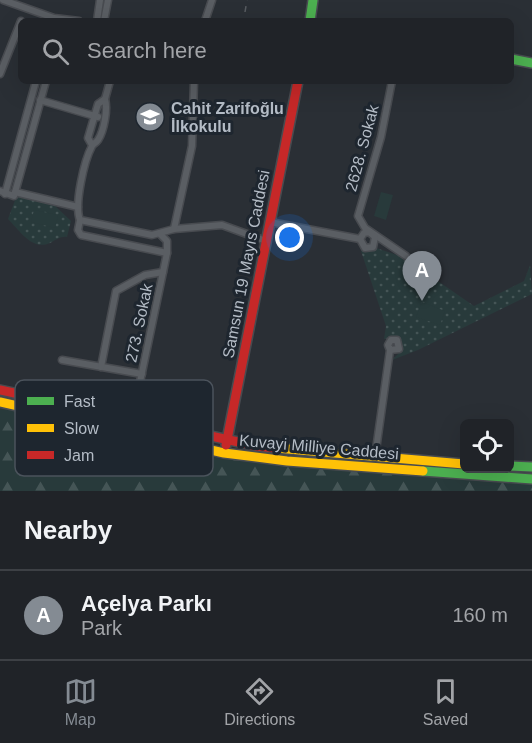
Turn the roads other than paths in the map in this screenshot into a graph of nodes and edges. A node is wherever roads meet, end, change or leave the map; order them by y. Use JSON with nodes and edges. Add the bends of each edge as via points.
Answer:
{"nodes":[{"id":1,"x":3,"y":0,"type":"edge"},
{"id":2,"x":100,"y":0,"type":"edge"},
{"id":3,"x":108,"y":0,"type":"edge"},
{"id":4,"x":212,"y":0,"type":"edge"},
{"id":5,"x":313,"y":0,"type":"edge"},
{"id":6,"x":20,"y":3,"type":"edge"},
{"id":7,"x":26,"y":9,"type":"junction"},
{"id":8,"x":22,"y":18,"type":"edge"},
{"id":9,"x":50,"y":18,"type":"edge"},
{"id":10,"x":97,"y":18,"type":"edge"},
{"id":11,"x":105,"y":18,"type":"edge"},
{"id":12,"x":206,"y":18,"type":"edge"},
{"id":13,"x":313,"y":18,"type":"edge"},
{"id":14,"x":18,"y":27,"type":"edge"},
{"id":15,"x":3,"y":57,"type":"edge"},
{"id":16,"x":514,"y":60,"type":"edge"},
{"id":17,"x":532,"y":63,"type":"edge"},
{"id":18,"x":0,"y":74,"type":"edge"},
{"id":19,"x":35,"y":84,"type":"edge"},
{"id":20,"x":45,"y":84,"type":"edge"},
{"id":21,"x":109,"y":84,"type":"edge"},
{"id":22,"x":194,"y":84,"type":"edge"},
{"id":23,"x":297,"y":84,"type":"edge"},
{"id":24,"x":391,"y":84,"type":"edge"},
{"id":25,"x":105,"y":99,"type":"junction"},
{"id":26,"x":40,"y":100,"type":"junction"},
{"id":27,"x":95,"y":116,"type":"junction"},
{"id":28,"x":104,"y":118,"type":"junction"},
{"id":29,"x":92,"y":145,"type":"junction"},
{"id":30,"x":2,"y":193,"type":"edge"},
{"id":31,"x":14,"y":194,"type":"junction"},
{"id":32,"x":78,"y":207,"type":"junction"},
{"id":33,"x":80,"y":220,"type":"junction"},
{"id":34,"x":270,"y":222,"type":"junction"},
{"id":35,"x":174,"y":229,"type":"junction"},
{"id":36,"x":160,"y":234,"type":"junction"},
{"id":37,"x":374,"y":234,"type":"junction"},
{"id":38,"x":360,"y":239,"type":"junction"},
{"id":39,"x":266,"y":241,"type":"junction"},
{"id":40,"x":167,"y":253,"type":"junction"},
{"id":41,"x":406,"y":256,"type":"dead end"},
{"id":42,"x":164,"y":272,"type":"junction"},
{"id":43,"x":390,"y":350,"type":"dead end"},
{"id":44,"x":62,"y":360,"type":"dead end"},
{"id":45,"x":100,"y":367,"type":"junction"},
{"id":46,"x":142,"y":375,"type":"junction"},
{"id":47,"x":141,"y":380,"type":"edge"},
{"id":48,"x":0,"y":390,"type":"edge"},
{"id":49,"x":15,"y":393,"type":"edge"},
{"id":50,"x":0,"y":402,"type":"edge"},
{"id":51,"x":15,"y":405,"type":"edge"},
{"id":52,"x":213,"y":438,"type":"edge"},
{"id":53,"x":227,"y":441,"type":"junction"},
{"id":54,"x":213,"y":450,"type":"edge"},
{"id":55,"x":225,"y":453,"type":"junction"},
{"id":56,"x":375,"y":457,"type":"junction"},
{"id":57,"x":460,"y":464,"type":"edge"},
{"id":58,"x":514,"y":466,"type":"edge"},
{"id":59,"x":532,"y":467,"type":"edge"},
{"id":60,"x":532,"y":479,"type":"edge"}],
"edges":[{"from":1,"to":6,"type":"street"},
{"from":2,"to":10,"type":"street"},
{"from":3,"to":11,"type":"street"},
{"from":4,"to":12,"type":"street"},
{"from":5,"to":13,"type":"main road"},
{"from":6,"to":7,"type":"street"},
{"from":7,"to":8,"type":"street"},
{"from":7,"to":9,"type":"street"},
{"from":14,"to":15,"type":"street"},
{"from":15,"to":18,"type":"street"},
{"from":16,"to":17,"type":"main road"},
{"from":19,"to":30,"type":"street"},
{"from":20,"to":26,"type":"street"},
{"from":21,"to":25,"type":"street"},
{"from":22,"to":35,"type":"street","via":[[191,151]]},
{"from":23,"to":34,"type":"main road","name":"Samsun 19 Mayıs Caddesi"},
{"from":24,"to":37,"type":"street","name":"2628. Sokak","via":[[358,216],[359,222]]},
{"from":25,"to":27,"type":"street","via":[[98,104]]},
{"from":25,"to":28,"type":"street","via":[[108,107]]},
{"from":26,"to":27,"type":"street"},
{"from":26,"to":31,"type":"street"},
{"from":27,"to":28,"type":"street"},
{"from":27,"to":29,"type":"street","via":[[88,138]]},
{"from":28,"to":29,"type":"street","via":[[98,140]]},
{"from":29,"to":32,"type":"street"},
{"from":30,"to":31,"type":"street"},
{"from":31,"to":32,"type":"street"},
{"from":32,"to":33,"type":"street"},
{"from":33,"to":36,"type":"street","via":[[152,236]]},
{"from":33,"to":40,"type":"street","via":[[81,235]]},
{"from":34,"to":38,"type":"street"},
{"from":34,"to":39,"type":"main road","name":"Samsun 19 Mayıs Caddesi"},
{"from":35,"to":36,"type":"street"},
{"from":35,"to":39,"type":"street","via":[[222,225]]},
{"from":36,"to":40,"type":"street","name":"273. Sokak","via":[[167,241]]},
{"from":37,"to":38,"type":"street","via":[[366,232]]},
{"from":37,"to":38,"type":"street","via":[[376,242],[371,248],[363,247]]},
{"from":37,"to":41,"type":"street"},
{"from":39,"to":53,"type":"main road","name":"Samsun 19 Mayıs Caddesi"},
{"from":40,"to":42,"type":"street","name":"273. Sokak"},
{"from":42,"to":45,"type":"street","via":[[146,274],[116,291]]},
{"from":42,"to":46,"type":"street","name":"273. Sokak"},
{"from":43,"to":56,"type":"street"},
{"from":44,"to":45,"type":"street"},
{"from":45,"to":46,"type":"street"},
{"from":46,"to":47,"type":"street","name":"273. Sokak"},
{"from":48,"to":49,"type":"main road","name":"Kuvayi Milliye Caddesi"},
{"from":50,"to":51,"type":"main road","name":"Kuvayi Milliye Caddesi"},
{"from":52,"to":53,"type":"main road","name":"Kuvayi Milliye Caddesi"},
{"from":53,"to":55,"type":"main road","name":"Samsun 19 Mayıs Caddesi"},
{"from":53,"to":56,"type":"main road","name":"Kuvayi Milliye Caddesi"},
{"from":54,"to":55,"type":"main road","name":"Kuvayi Milliye Caddesi"},
{"from":55,"to":60,"type":"main road","name":"Kuvayi Milliye Caddesi"},
{"from":56,"to":57,"type":"main road","name":"Kuvayi Milliye Caddesi"},
{"from":58,"to":59,"type":"main road"}]}
